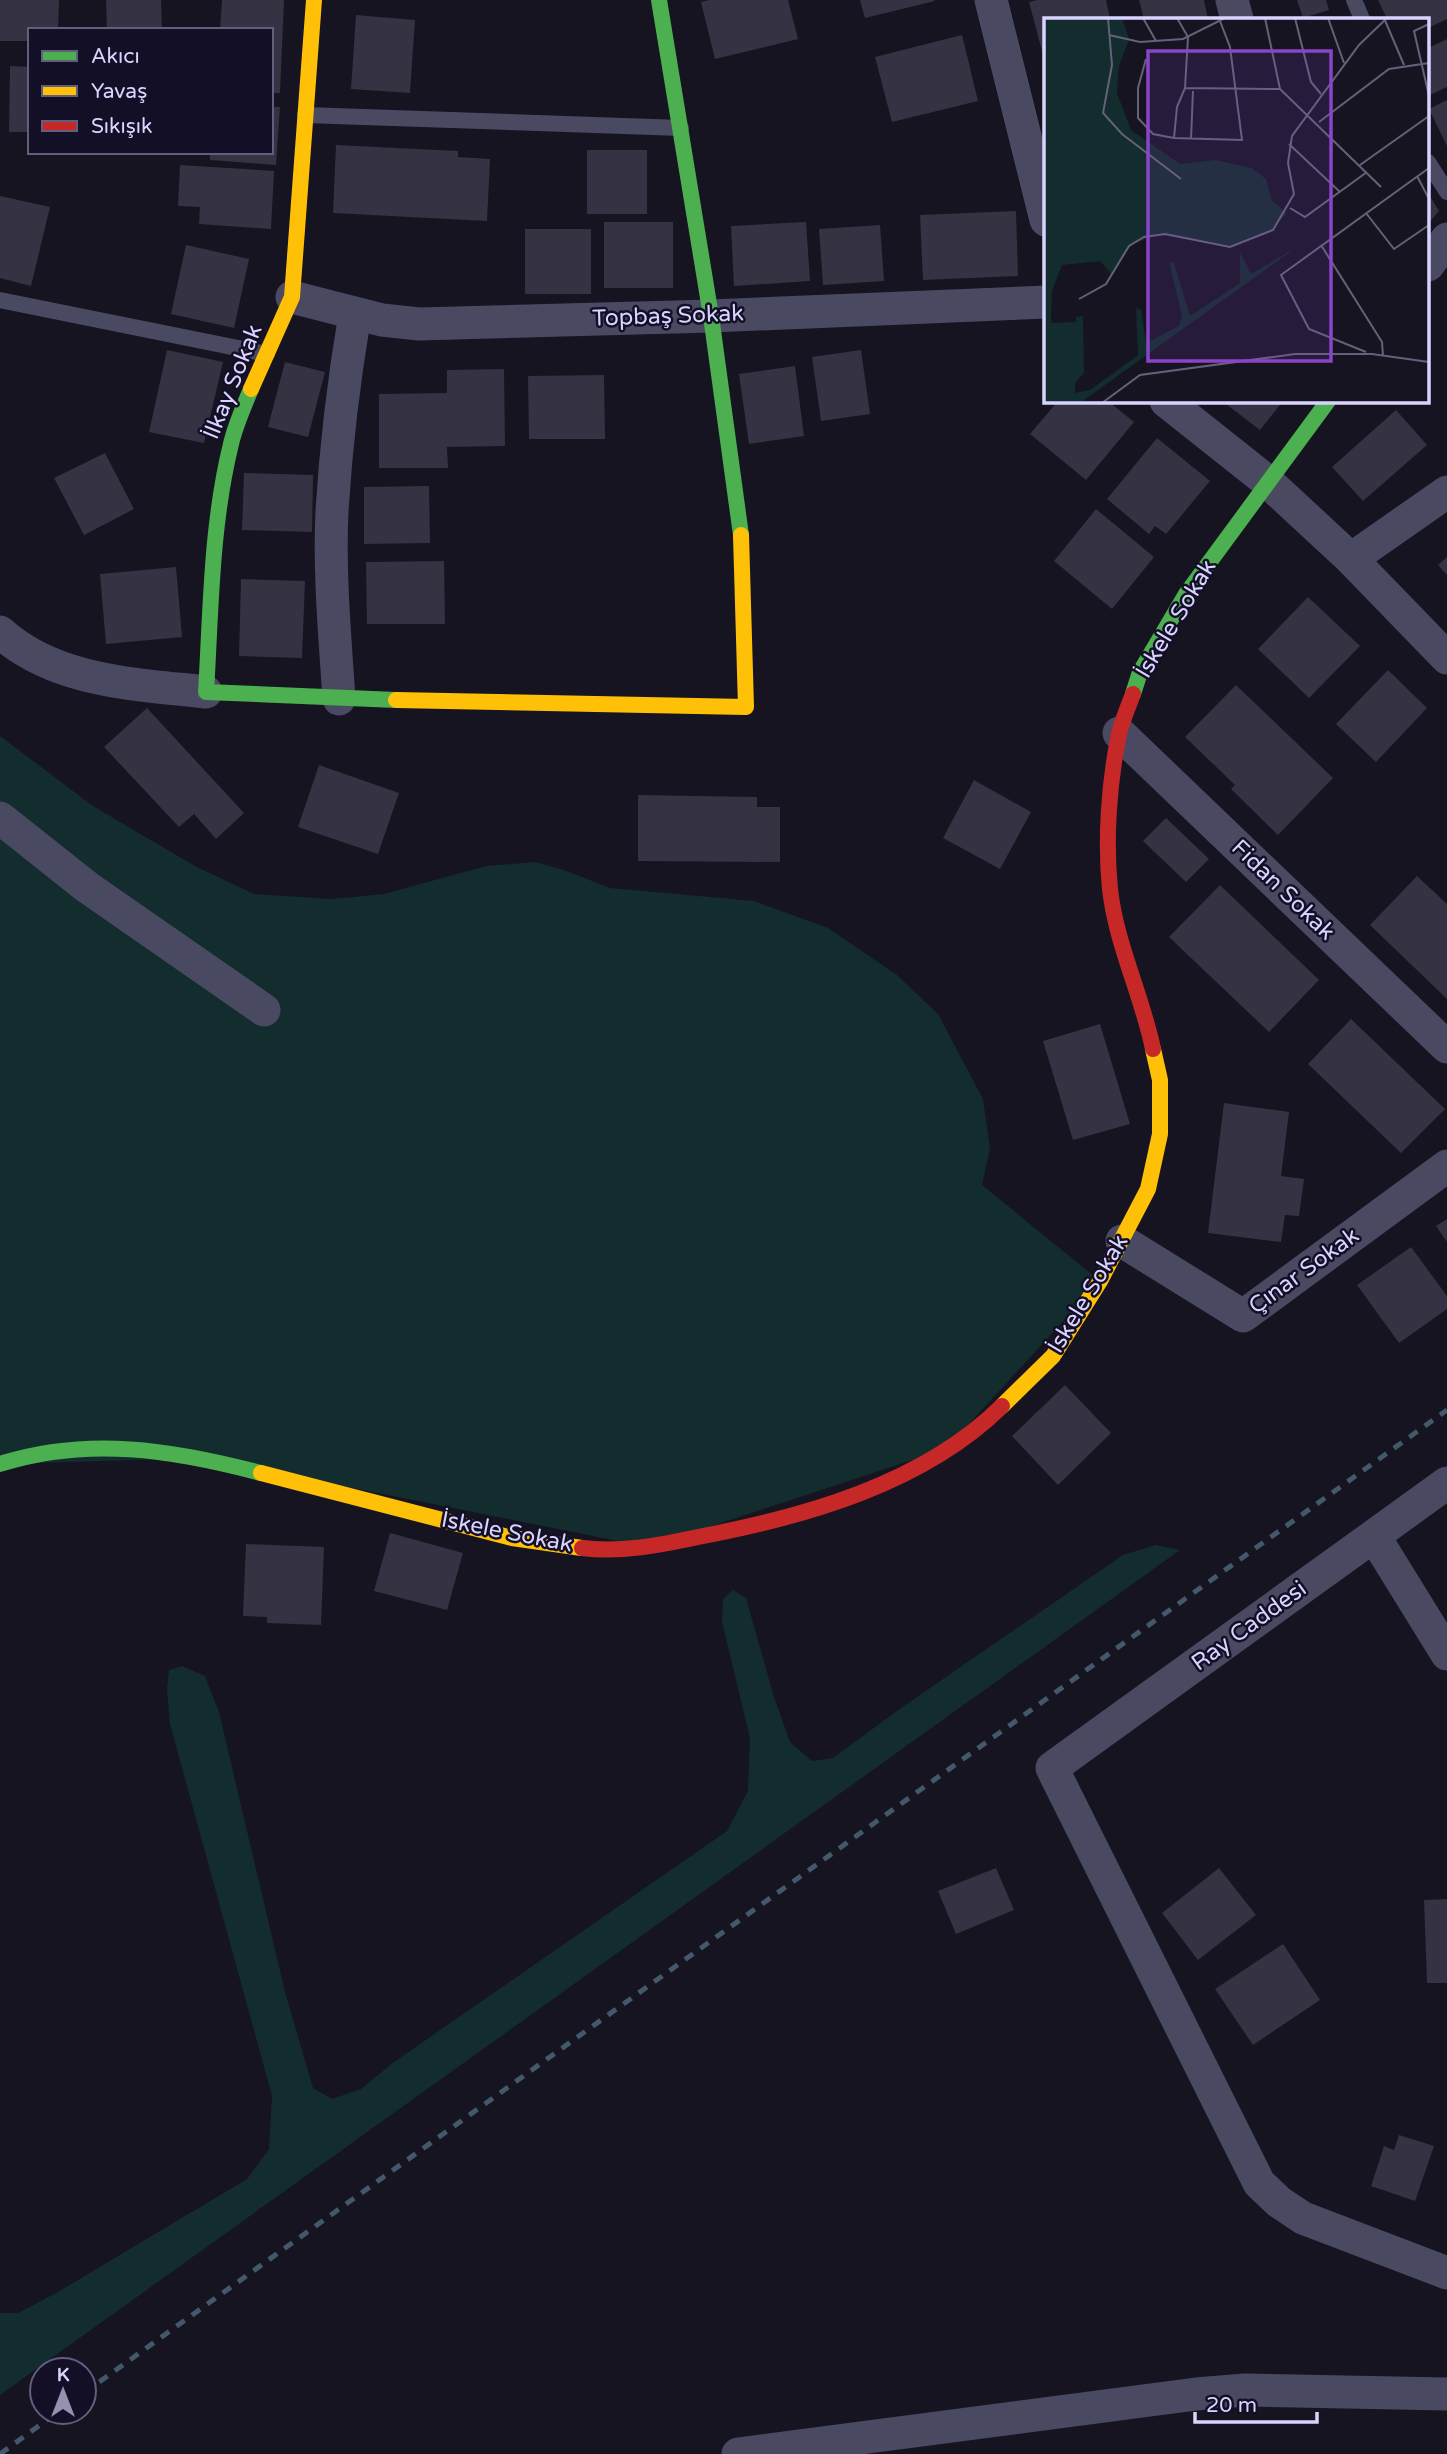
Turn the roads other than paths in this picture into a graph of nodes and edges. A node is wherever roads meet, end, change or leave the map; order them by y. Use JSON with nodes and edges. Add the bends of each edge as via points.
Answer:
{"nodes":[{"id":1,"x":314,"y":0,"type":"edge"},
{"id":2,"x":659,"y":0,"type":"edge"},
{"id":3,"x":991,"y":0,"type":"edge"},
{"id":4,"x":1232,"y":0,"type":"edge"},
{"id":5,"x":1354,"y":0,"type":"edge"},
{"id":6,"x":1237,"y":18,"type":"edge"},
{"id":7,"x":1362,"y":18,"type":"edge"},
{"id":8,"x":305,"y":115,"type":"junction"},
{"id":9,"x":681,"y":128,"type":"junction"},
{"id":10,"x":1430,"y":165,"type":"edge"},
{"id":11,"x":1447,"y":192,"type":"edge"},
{"id":12,"x":1044,"y":212,"type":"edge"},
{"id":13,"x":1447,"y":239,"type":"edge"},
{"id":14,"x":1430,"y":262,"type":"edge"},
{"id":15,"x":292,"y":297,"type":"junction"},
{"id":16,"x":0,"y":300,"type":"edge"},
{"id":17,"x":1044,"y":302,"type":"edge"},
{"id":18,"x":355,"y":314,"type":"junction"},
{"id":19,"x":711,"y":316,"type":"junction"},
{"id":20,"x":268,"y":354,"type":"junction"},
{"id":21,"x":1167,"y":402,"type":"edge"},
{"id":22,"x":1327,"y":402,"type":"edge"},
{"id":23,"x":1268,"y":482,"type":"junction"},
{"id":24,"x":1447,"y":492,"type":"edge"},
{"id":25,"x":1351,"y":559,"type":"junction"},
{"id":26,"x":0,"y":632,"type":"edge"},
{"id":27,"x":1447,"y":658,"type":"edge"},
{"id":28,"x":206,"y":692,"type":"junction"},
{"id":29,"x":339,"y":699,"type":"junction"},
{"id":30,"x":1119,"y":733,"type":"junction"},
{"id":31,"x":2,"y":823,"type":"edge"},
{"id":32,"x":264,"y":1010,"type":"dead end"},
{"id":33,"x":1447,"y":1047,"type":"edge"},
{"id":34,"x":1447,"y":1166,"type":"edge"},
{"id":35,"x":1122,"y":1241,"type":"junction"},
{"id":36,"x":0,"y":1464,"type":"edge"},
{"id":37,"x":1447,"y":1483,"type":"edge"},
{"id":38,"x":1374,"y":1536,"type":"junction"},
{"id":39,"x":1447,"y":1654,"type":"edge"},
{"id":40,"x":1447,"y":2273,"type":"edge"},
{"id":41,"x":1447,"y":2394,"type":"edge"},
{"id":42,"x":738,"y":2454,"type":"edge"}],
"edges":[{"from":1,"to":8,"type":"street","name":"İlkay Sokak"},
{"from":2,"to":9,"type":"street"},
{"from":3,"to":12,"type":"street"},
{"from":4,"to":6,"type":"street"},
{"from":5,"to":7,"type":"lane"},
{"from":8,"to":9,"type":"lane"},
{"from":8,"to":15,"type":"street","name":"İlkay Sokak"},
{"from":9,"to":19,"type":"street"},
{"from":10,"to":11,"type":"lane"},
{"from":13,"to":14,"type":"street"},
{"from":15,"to":18,"type":"street","name":"Topbaş Sokak"},
{"from":15,"to":20,"type":"street","name":"İlkay Sokak"},
{"from":16,"to":20,"type":"lane"},
{"from":17,"to":19,"type":"street","name":"Topbaş Sokak"},
{"from":18,"to":19,"type":"street","name":"Topbaş Sokak","via":[[419,324]]},
{"from":18,"to":29,"type":"street","via":[[343,383],[332,513]]},
{"from":19,"to":29,"type":"street","via":[[741,536],[746,708]]},
{"from":20,"to":28,"type":"street","name":"İlkay Sokak","via":[[231,442],[222,489]]},
{"from":21,"to":23,"type":"street"},
{"from":22,"to":23,"type":"street","name":"İskele Sokak"},
{"from":23,"to":25,"type":"street"},
{"from":23,"to":30,"type":"street","name":"İskele Sokak","via":[[1186,594],[1140,672]]},
{"from":24,"to":25,"type":"street"},
{"from":25,"to":27,"type":"street"},
{"from":26,"to":28,"type":"street","via":[[40,659],[81,674]]},
{"from":28,"to":29,"type":"street"},
{"from":30,"to":33,"type":"street","name":"Fidan Sokak"},
{"from":30,"to":35,"type":"street","name":"İskele Sokak","via":[[1108,820],[1110,890],[1160,1080],[1160,1134],[1148,1189]]},
{"from":31,"to":32,"type":"street"},
{"from":34,"to":35,"type":"street","name":"Çınar Sokak","via":[[1243,1316]]},
{"from":35,"to":36,"type":"street","name":"İskele Sokak","via":[[1052,1356],[988,1420],[890,1480],[826,1506],[709,1537],[648,1547],[592,1549],[512,1538],[203,1458],[135,1448],[76,1449]]},
{"from":37,"to":38,"type":"street","name":"Ray Caddesi"},
{"from":38,"to":39,"type":"street"},
{"from":38,"to":40,"type":"street","name":"Ray Caddesi","via":[[1052,1768],[1259,2183],[1303,2218]]},
{"from":41,"to":42,"type":"street","via":[[1220,2392]]}]}
